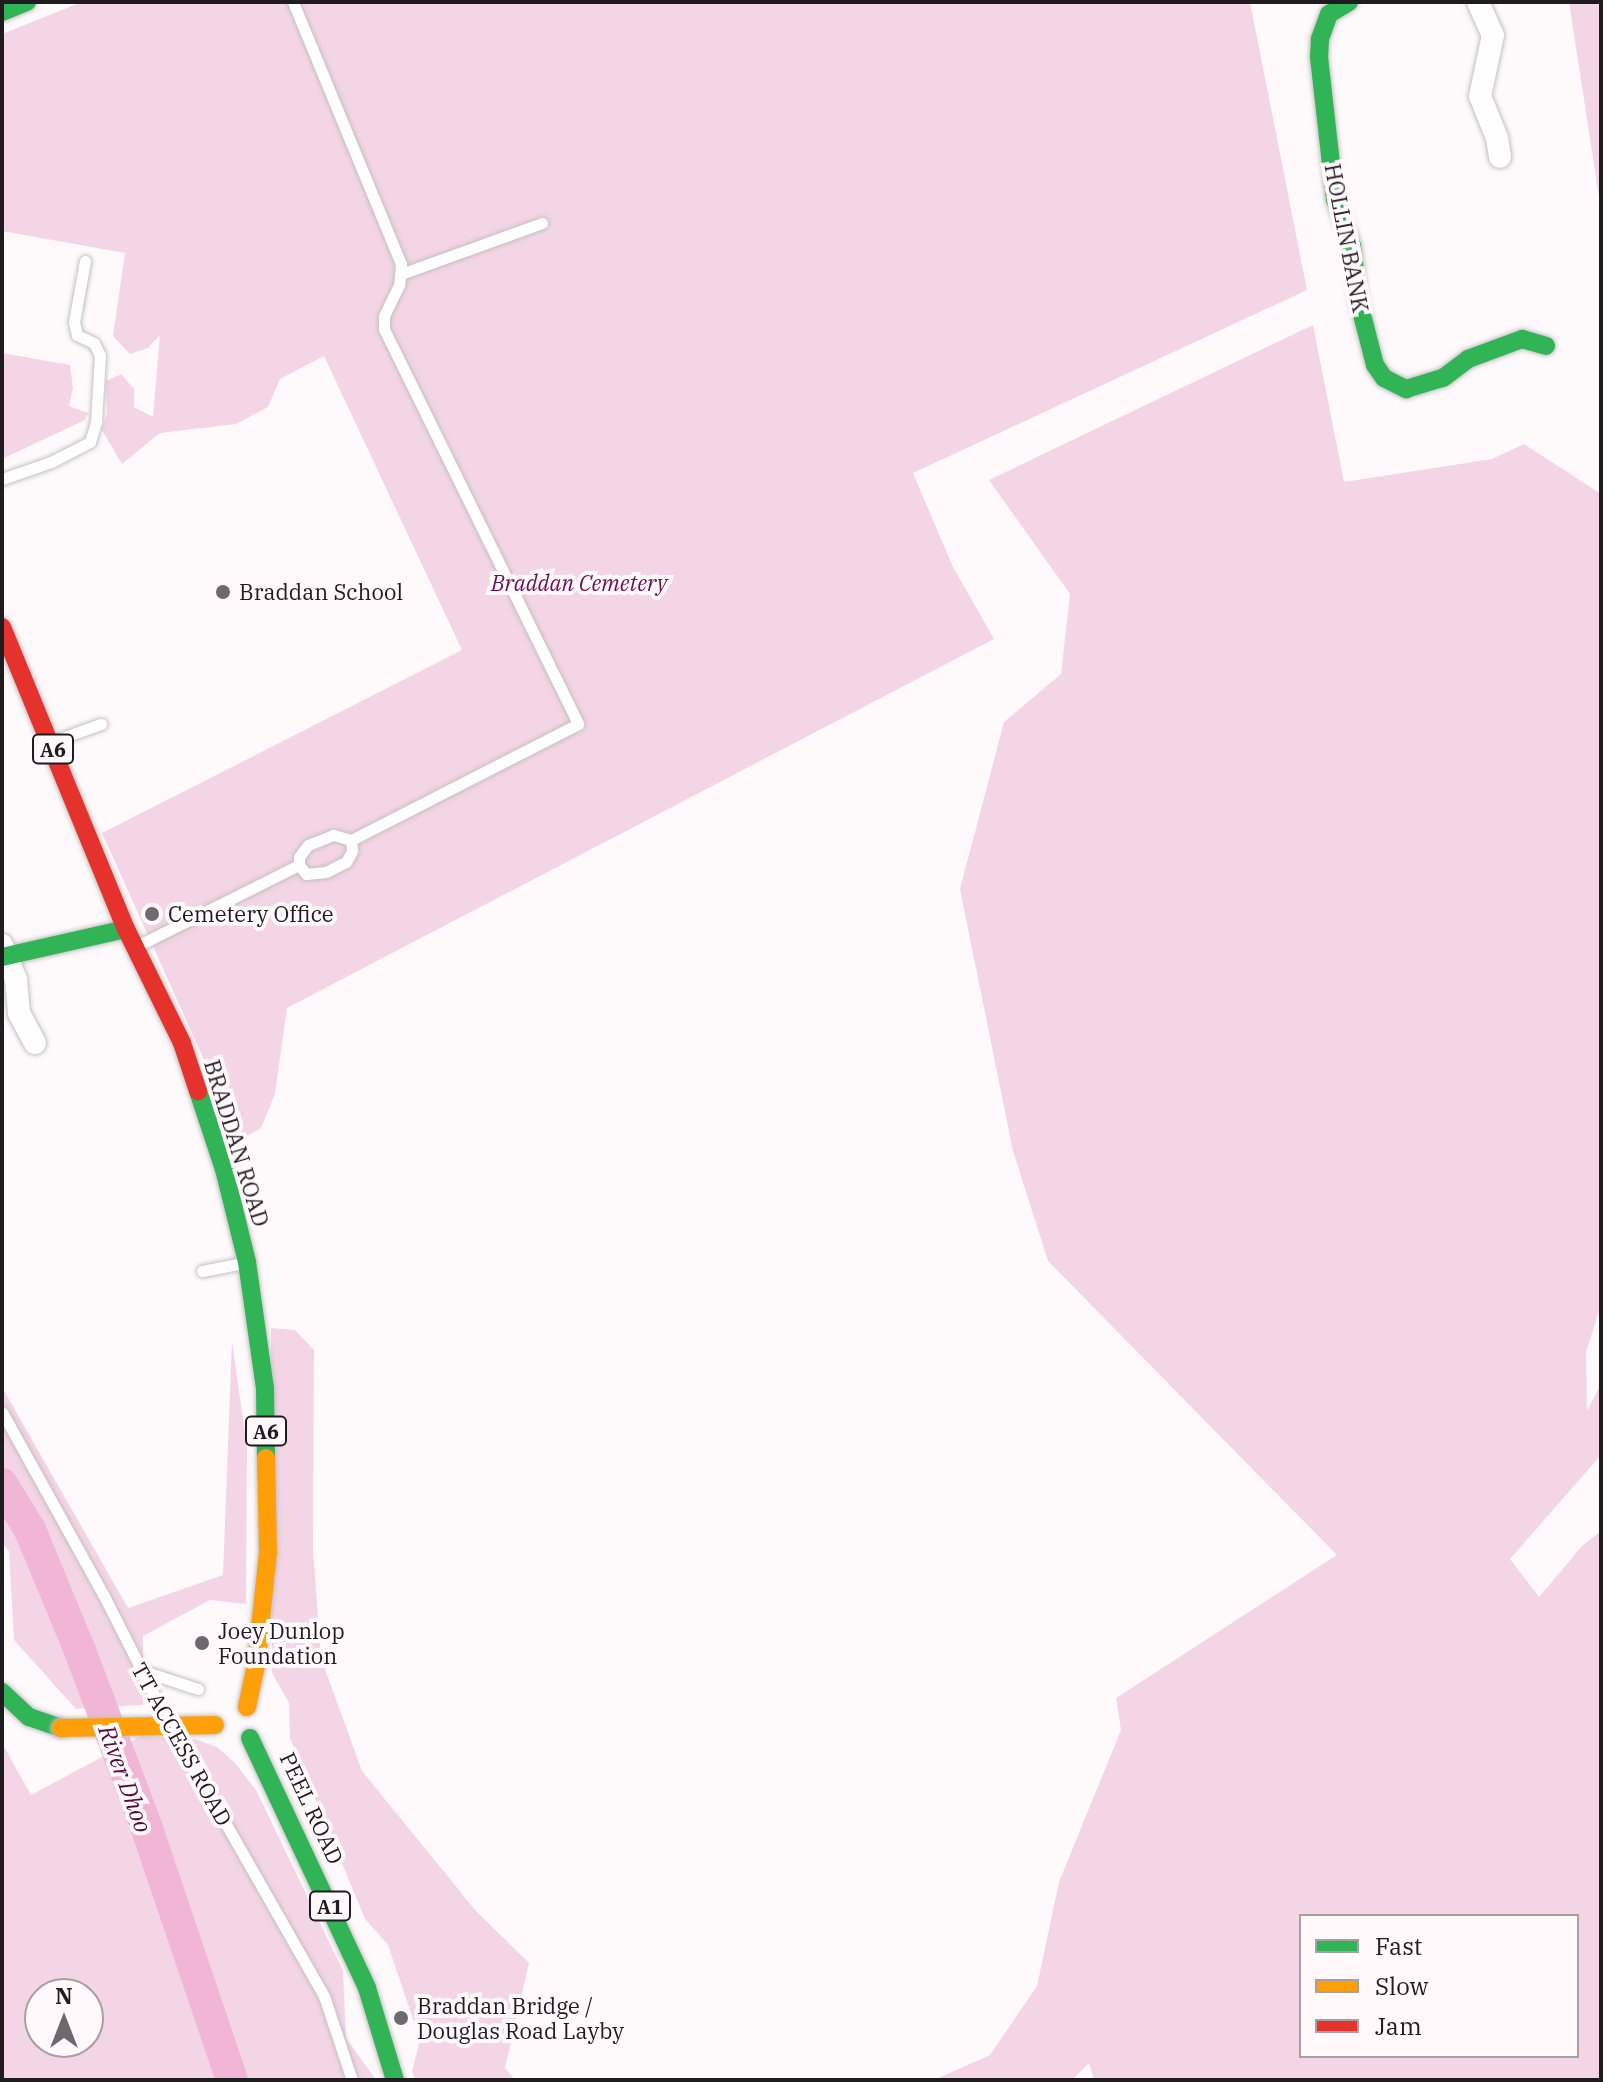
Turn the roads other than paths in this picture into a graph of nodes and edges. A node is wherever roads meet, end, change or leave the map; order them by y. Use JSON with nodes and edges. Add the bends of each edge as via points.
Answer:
{"nodes":[{"id":1,"x":27,"y":2,"type":"edge"},
{"id":2,"x":293,"y":2,"type":"edge"},
{"id":3,"x":1349,"y":2,"type":"edge"},
{"id":4,"x":1478,"y":2,"type":"edge"},
{"id":5,"x":2,"y":12,"type":"edge"},
{"id":6,"x":1500,"y":157,"type":"dead end"},
{"id":7,"x":542,"y":223,"type":"dead end"},
{"id":8,"x":85,"y":261,"type":"dead end"},
{"id":9,"x":401,"y":274,"type":"junction"},
{"id":10,"x":1546,"y":346,"type":"dead end"},
{"id":11,"x":2,"y":479,"type":"edge"},
{"id":12,"x":2,"y":627,"type":"edge"},
{"id":13,"x":101,"y":724,"type":"dead end"},
{"id":14,"x":50,"y":742,"type":"junction"},
{"id":15,"x":351,"y":840,"type":"junction"},
{"id":16,"x":299,"y":865,"type":"junction"},
{"id":17,"x":126,"y":929,"type":"junction"},
{"id":18,"x":135,"y":947,"type":"junction"},
{"id":19,"x":4,"y":952,"type":"edge"},
{"id":20,"x":35,"y":1043,"type":"dead end"},
{"id":21,"x":247,"y":1262,"type":"junction"},
{"id":22,"x":202,"y":1271,"type":"dead end"},
{"id":23,"x":2,"y":1412,"type":"edge"},
{"id":24,"x":140,"y":1670,"type":"junction"},
{"id":25,"x":198,"y":1689,"type":"dead end"},
{"id":26,"x":2,"y":1692,"type":"edge"},
{"id":27,"x":247,"y":1707,"type":"junction"},
{"id":28,"x":219,"y":1725,"type":"junction"},
{"id":29,"x":250,"y":1738,"type":"junction"},
{"id":30,"x":352,"y":2080,"type":"edge"},
{"id":31,"x":395,"y":2080,"type":"edge"}],
"edges":[{"from":1,"to":5,"type":"main road"},
{"from":2,"to":9,"type":"lane"},
{"from":3,"to":10,"type":"main road","name":"HOLLIN BANK","via":[[1329,14],[1319,57],[1335,199],[1352,246],[1375,365],[1396,387],[1426,386],[1523,330]]},
{"from":4,"to":6,"type":"street","via":[[1493,35],[1480,96]]},
{"from":7,"to":9,"type":"lane"},
{"from":8,"to":11,"type":"lane","via":[[74,322],[77,335],[94,343],[100,355],[90,442]]},
{"from":9,"to":15,"type":"lane","via":[[384,329],[578,724]]},
{"from":12,"to":14,"type":"main road","name":"BRADDAN ROAD","number":"A6"},
{"from":13,"to":14,"type":"lane"},
{"from":14,"to":17,"type":"main road","name":"BRADDAN ROAD","number":"A6"},
{"from":15,"to":16,"type":"lane","via":[[333,835],[308,845]]},
{"from":15,"to":16,"type":"lane","via":[[346,862],[336,867],[314,875]]},
{"from":16,"to":18,"type":"lane"},
{"from":17,"to":18,"type":"main road","name":"BRADDAN ROAD","number":"A6"},
{"from":17,"to":19,"type":"main road"},
{"from":18,"to":21,"type":"main road","name":"BRADDAN ROAD","number":"A6","via":[[182,1043],[224,1169]]},
{"from":19,"to":20,"type":"street","via":[[16,979],[19,1013]]},
{"from":21,"to":22,"type":"lane"},
{"from":21,"to":27,"type":"main road","name":"BRADDAN ROAD","number":"A6","via":[[265,1388],[268,1552]]},
{"from":23,"to":24,"type":"lane","name":"TT ACCESS ROAD"},
{"from":24,"to":25,"type":"lane"},
{"from":24,"to":30,"type":"lane","name":"TT ACCESS ROAD","via":[[324,1996]]},
{"from":26,"to":28,"type":"main road","bridge":true,"via":[[29,1717],[61,1728]]},
{"from":27,"to":28,"type":"main road","via":[[230,1709]]},
{"from":27,"to":29,"type":"main road","via":[[258,1725]]},
{"from":28,"to":29,"type":"main road","via":[[233,1739]]},
{"from":29,"to":31,"type":"main road","name":"PEEL ROAD","number":"A1","via":[[367,1988]]}]}
